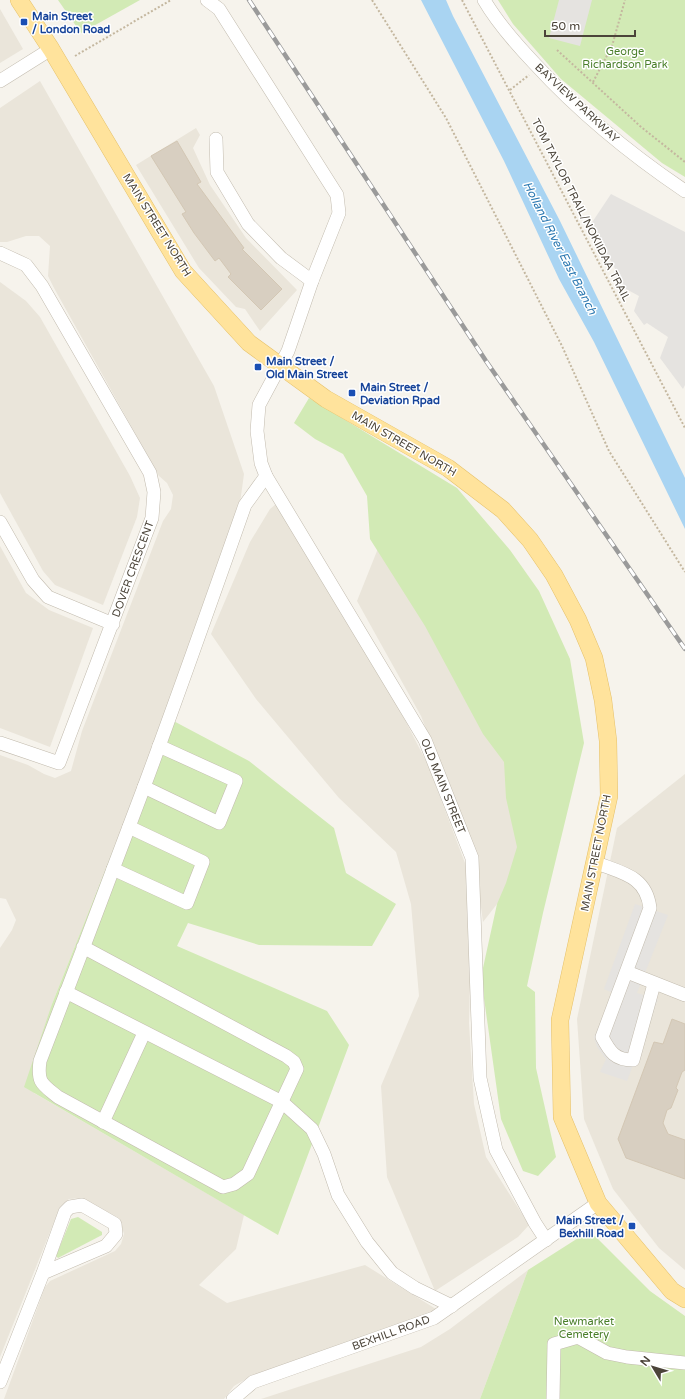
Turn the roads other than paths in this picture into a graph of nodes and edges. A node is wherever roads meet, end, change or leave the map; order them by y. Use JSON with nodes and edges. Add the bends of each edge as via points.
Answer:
{"nodes":[{"id":1,"x":20,"y":0,"type":"edge"},
{"id":2,"x":207,"y":0,"type":"edge"},
{"id":3,"x":484,"y":0,"type":"edge"},
{"id":4,"x":51,"y":49,"type":"junction"},
{"id":5,"x":0,"y":81,"type":"edge"},
{"id":6,"x":216,"y":139,"type":"dead end"},
{"id":7,"x":685,"y":191,"type":"edge"},
{"id":8,"x":0,"y":253,"type":"edge"},
{"id":9,"x":312,"y":281,"type":"junction"},
{"id":10,"x":280,"y":366,"type":"junction"},
{"id":11,"x":266,"y":476,"type":"junction"},
{"id":12,"x":0,"y":522,"type":"edge"},
{"id":13,"x":113,"y":624,"type":"junction"},
{"id":14,"x":0,"y":743,"type":"edge"},
{"id":15,"x":160,"y":746,"type":"junction"},
{"id":16,"x":144,"y":786,"type":"junction"},
{"id":17,"x":129,"y":827,"type":"junction"},
{"id":18,"x":594,"y":862,"type":"junction"},
{"id":19,"x":113,"y":869,"type":"junction"},
{"id":20,"x":83,"y":947,"type":"junction"},
{"id":21,"x":627,"y":972,"type":"junction"},
{"id":22,"x":654,"y":984,"type":"junction"},
{"id":23,"x":66,"y":992,"type":"junction"},
{"id":24,"x":685,"y":995,"type":"edge"},
{"id":25,"x":144,"y":1033,"type":"junction"},
{"id":26,"x":282,"y":1102,"type":"junction"},
{"id":27,"x":103,"y":1122,"type":"junction"},
{"id":28,"x":598,"y":1203,"type":"junction"},
{"id":29,"x":546,"y":1240,"type":"junction"},
{"id":30,"x":43,"y":1273,"type":"junction"},
{"id":31,"x":685,"y":1299,"type":"edge"},
{"id":32,"x":452,"y":1306,"type":"junction"},
{"id":33,"x":685,"y":1363,"type":"edge"},
{"id":34,"x":0,"y":1382,"type":"edge"},
{"id":35,"x":233,"y":1399,"type":"edge"},
{"id":36,"x":553,"y":1399,"type":"edge"}],
"edges":[{"from":1,"to":4,"type":"main road","name":"MAIN STREET NORTH"},
{"from":2,"to":9,"type":"street","name":"OLD MAIN STREET","via":[[219,9],[337,194],[339,213]]},
{"from":3,"to":7,"type":"street","name":"BAYVIEW PARKWAY","via":[[538,67],[606,133]]},
{"from":4,"to":5,"type":"street"},
{"from":4,"to":10,"type":"main road","name":"MAIN STREET NORTH","via":[[183,271],[249,343]]},
{"from":6,"to":9,"type":"street","via":[[217,172],[248,224],[281,258]]},
{"from":8,"to":13,"type":"street","name":"DOVER CRESCENT","via":[[30,260],[150,473],[154,492],[152,518]]},
{"from":9,"to":10,"type":"street","name":"OLD MAIN STREET","via":[[288,351]]},
{"from":10,"to":11,"type":"street","name":"OLD MAIN STREET","via":[[259,405],[257,431],[261,462]]},
{"from":10,"to":18,"type":"main road","name":"MAIN STREET NORTH","via":[[326,399],[448,468],[503,510],[530,540],[554,575],[578,620],[594,658],[603,700],[608,741],[609,796]]},
{"from":11,"to":15,"type":"street","via":[[245,505]]},
{"from":11,"to":29,"type":"street","name":"OLD MAIN STREET","via":[[425,740],[472,858],[480,1078],[496,1150]]},
{"from":12,"to":13,"type":"street","via":[[33,580],[48,597]]},
{"from":13,"to":14,"type":"street","name":"DOVER CRESCENT","via":[[59,763]]},
{"from":15,"to":16,"type":"street"},
{"from":15,"to":16,"type":"street","via":[[236,781],[219,823]]},
{"from":16,"to":17,"type":"street"},
{"from":17,"to":19,"type":"street"},
{"from":17,"to":19,"type":"street","via":[[204,862],[188,903]]},
{"from":18,"to":21,"type":"street","via":[[638,880],[649,896],[650,908]]},
{"from":18,"to":28,"type":"main road","name":"MAIN STREET NORTH","via":[[560,1020],[562,1117]]},
{"from":19,"to":20,"type":"street"},
{"from":20,"to":23,"type":"street"},
{"from":20,"to":26,"type":"street","via":[[290,1059],[297,1069]]},
{"from":21,"to":22,"type":"street"},
{"from":21,"to":22,"type":"street","via":[[602,1038],[610,1053],[624,1060],[633,1060]]},
{"from":22,"to":24,"type":"street"},
{"from":23,"to":25,"type":"street"},
{"from":23,"to":27,"type":"street","via":[[40,1061],[38,1076],[43,1085],[58,1097]]},
{"from":25,"to":26,"type":"street"},
{"from":25,"to":27,"type":"street"},
{"from":26,"to":27,"type":"street","via":[[248,1174],[234,1184],[223,1187]]},
{"from":26,"to":32,"type":"street","via":[[312,1129],[324,1154],[338,1195],[367,1242],[392,1273],[415,1288]]},
{"from":28,"to":29,"type":"street","name":"BEXHILL ROAD"},
{"from":28,"to":31,"type":"main road","name":"MAIN STREET NORTH","via":[[672,1291]]},
{"from":29,"to":32,"type":"street","name":"BEXHILL ROAD"},
{"from":30,"to":30,"type":"street","via":[[111,1243],[116,1234],[115,1224],[82,1205],[70,1207],[62,1218]]},
{"from":30,"to":34,"type":"street"},
{"from":32,"to":35,"type":"street","name":"BEXHILL ROAD","via":[[434,1318],[253,1382]]},
{"from":33,"to":36,"type":"street","via":[[607,1353],[578,1337],[554,1344]]}]}
